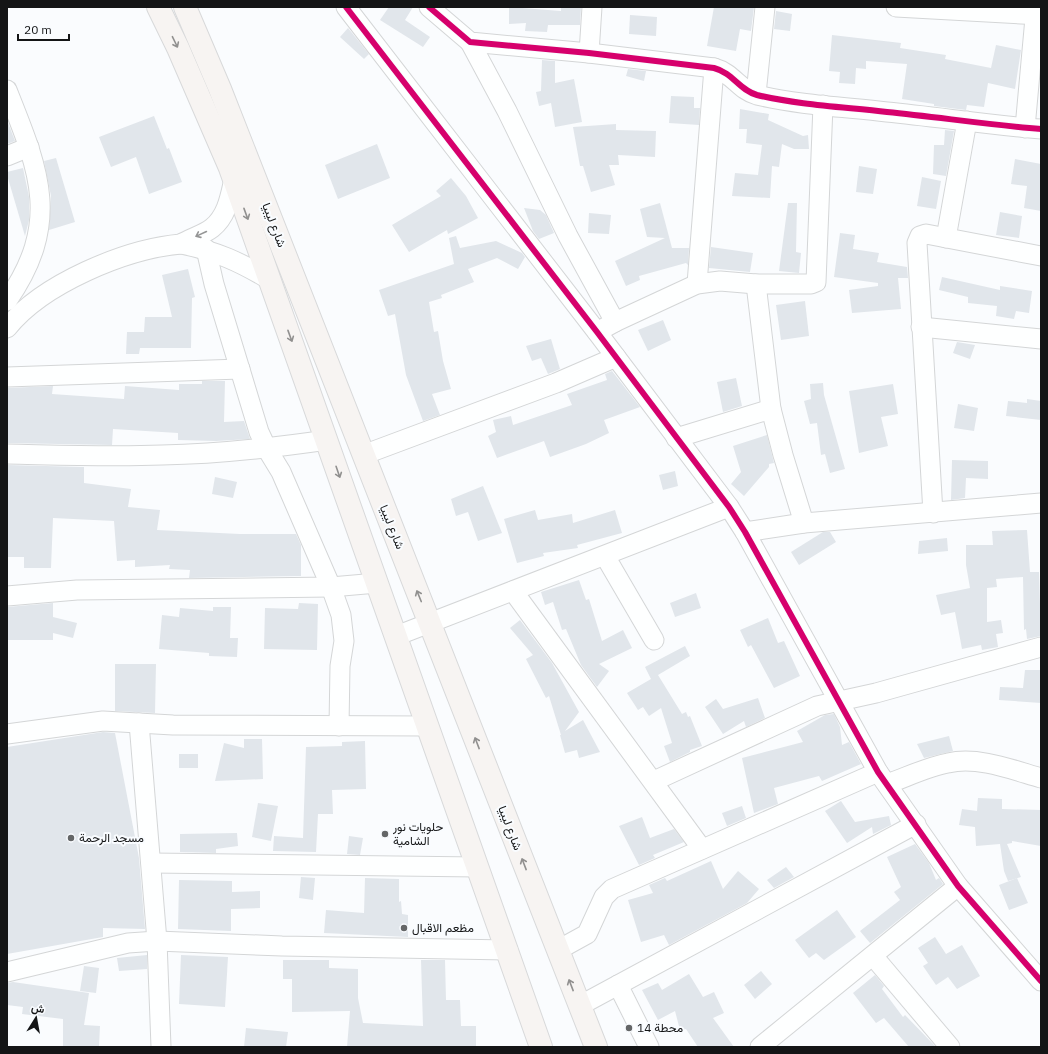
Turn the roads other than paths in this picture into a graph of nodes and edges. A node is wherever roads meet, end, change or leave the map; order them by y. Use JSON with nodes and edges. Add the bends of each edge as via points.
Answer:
{"nodes":[{"id":1,"x":158,"y":7,"type":"edge"},
{"id":2,"x":185,"y":7,"type":"edge"},
{"id":3,"x":346,"y":7,"type":"edge"},
{"id":4,"x":429,"y":7,"type":"edge"},
{"id":5,"x":592,"y":7,"type":"edge"},
{"id":6,"x":765,"y":7,"type":"edge"},
{"id":7,"x":896,"y":7,"type":"edge"},
{"id":8,"x":1037,"y":12,"type":"edge"},
{"id":9,"x":470,"y":42,"type":"junction"},
{"id":10,"x":589,"y":53,"type":"junction"},
{"id":11,"x":714,"y":68,"type":"junction"},
{"id":12,"x":7,"y":90,"type":"edge"},
{"id":13,"x":756,"y":94,"type":"junction"},
{"id":14,"x":823,"y":105,"type":"junction"},
{"id":15,"x":967,"y":121,"type":"junction"},
{"id":16,"x":1033,"y":128,"type":"edge"},
{"id":17,"x":29,"y":147,"type":"junction"},
{"id":18,"x":7,"y":156,"type":"edge"},
{"id":19,"x":234,"y":180,"type":"junction"},
{"id":20,"x":946,"y":238,"type":"junction"},
{"id":21,"x":181,"y":244,"type":"junction"},
{"id":22,"x":206,"y":249,"type":"junction"},
{"id":23,"x":1041,"y":256,"type":"edge"},
{"id":24,"x":270,"y":280,"type":"junction"},
{"id":25,"x":697,"y":284,"type":"junction"},
{"id":26,"x":756,"y":284,"type":"junction"},
{"id":27,"x":7,"y":301,"type":"edge"},
{"id":28,"x":28,"y":306,"type":"junction"},
{"id":29,"x":7,"y":312,"type":"edge"},
{"id":30,"x":615,"y":322,"type":"junction"},
{"id":31,"x":921,"y":327,"type":"junction"},
{"id":32,"x":7,"y":328,"type":"edge"},
{"id":33,"x":597,"y":332,"type":"junction"},
{"id":34,"x":1041,"y":339,"type":"edge"},
{"id":35,"x":616,"y":357,"type":"junction"},
{"id":36,"x":240,"y":369,"type":"junction"},
{"id":37,"x":7,"y":377,"type":"edge"},
{"id":38,"x":771,"y":409,"type":"junction"},
{"id":39,"x":676,"y":438,"type":"junction"},
{"id":40,"x":327,"y":440,"type":"junction"},
{"id":41,"x":267,"y":449,"type":"junction"},
{"id":42,"x":7,"y":454,"type":"edge"},
{"id":43,"x":363,"y":455,"type":"junction"},
{"id":44,"x":1041,"y":503,"type":"edge"},
{"id":45,"x":728,"y":507,"type":"junction"},
{"id":46,"x":933,"y":512,"type":"junction"},
{"id":47,"x":804,"y":523,"type":"junction"},
{"id":48,"x":745,"y":532,"type":"junction"},
{"id":49,"x":605,"y":556,"type":"junction"},
{"id":50,"x":377,"y":583,"type":"junction"},
{"id":51,"x":331,"y":587,"type":"junction"},
{"id":52,"x":513,"y":591,"type":"junction"},
{"id":53,"x":7,"y":596,"type":"edge"},
{"id":54,"x":430,"y":624,"type":"junction"},
{"id":55,"x":396,"y":636,"type":"junction"},
{"id":56,"x":654,"y":640,"type":"dead end"},
{"id":57,"x":1041,"y":647,"type":"edge"},
{"id":58,"x":837,"y":700,"type":"junction"},
{"id":59,"x":139,"y":723,"type":"junction"},
{"id":60,"x":339,"y":726,"type":"junction"},
{"id":61,"x":427,"y":726,"type":"junction"},
{"id":62,"x":7,"y":734,"type":"edge"},
{"id":63,"x":882,"y":778,"type":"junction"},
{"id":64,"x":1041,"y":778,"type":"edge"},
{"id":65,"x":654,"y":781,"type":"junction"},
{"id":66,"x":916,"y":824,"type":"junction"},
{"id":67,"x":702,"y":849,"type":"junction"},
{"id":68,"x":151,"y":863,"type":"junction"},
{"id":69,"x":478,"y":866,"type":"junction"},
{"id":70,"x":958,"y":886,"type":"junction"},
{"id":71,"x":157,"y":941,"type":"junction"},
{"id":72,"x":508,"y":950,"type":"junction"},
{"id":73,"x":558,"y":950,"type":"junction"},
{"id":74,"x":873,"y":956,"type":"junction"},
{"id":75,"x":7,"y":972,"type":"edge"},
{"id":76,"x":1041,"y":981,"type":"edge"},
{"id":77,"x":618,"y":985,"type":"junction"},
{"id":78,"x":579,"y":1006,"type":"junction"},
{"id":79,"x":161,"y":1047,"type":"edge"},
{"id":80,"x":541,"y":1047,"type":"edge"},
{"id":81,"x":596,"y":1047,"type":"edge"},
{"id":82,"x":649,"y":1047,"type":"edge"},
{"id":83,"x":760,"y":1047,"type":"edge"},
{"id":84,"x":950,"y":1047,"type":"edge"}],
"edges":[{"from":1,"to":19,"type":"main road","name":"شارع ليبيا","one_way":true},
{"from":2,"to":43,"type":"main road","name":"شارع ليبيا","via":[[220,89]]},
{"from":3,"to":33,"type":"street"},
{"from":4,"to":9,"type":"street"},
{"from":5,"to":10,"type":"street"},
{"from":6,"to":13,"type":"street"},
{"from":7,"to":8,"type":"street"},
{"from":8,"to":16,"type":"street"},
{"from":9,"to":10,"type":"street"},
{"from":9,"to":30,"type":"street","via":[[507,110],[568,236]]},
{"from":10,"to":11,"type":"street"},
{"from":11,"to":13,"type":"street","via":[[723,70],[747,91]]},
{"from":11,"to":25,"type":"street"},
{"from":12,"to":17,"type":"street"},
{"from":13,"to":14,"type":"street"},
{"from":14,"to":15,"type":"street"},
{"from":14,"to":26,"type":"street","via":[[816,282]]},
{"from":15,"to":16,"type":"street"},
{"from":15,"to":20,"type":"street"},
{"from":17,"to":18,"type":"street"},
{"from":17,"to":27,"type":"street","via":[[40,189],[41,212],[35,247],[25,272]]},
{"from":19,"to":21,"type":"street","one_way":true,"via":[[227,206],[219,221],[211,229]]},
{"from":19,"to":24,"type":"main road","name":"شارع ليبيا","one_way":true},
{"from":20,"to":23,"type":"street"},
{"from":20,"to":31,"type":"street","via":[[923,234],[918,239]]},
{"from":21,"to":22,"type":"street"},
{"from":21,"to":28,"type":"street","via":[[146,249],[110,261]]},
{"from":22,"to":24,"type":"street","via":[[241,263]]},
{"from":22,"to":36,"type":"street"},
{"from":24,"to":40,"type":"main road","name":"شارع ليبيا","one_way":true},
{"from":25,"to":26,"type":"street","via":[[720,281]]},
{"from":25,"to":30,"type":"street"},
{"from":26,"to":38,"type":"street"},
{"from":28,"to":29,"type":"street"},
{"from":28,"to":32,"type":"street"},
{"from":30,"to":33,"type":"street"},
{"from":31,"to":34,"type":"street"},
{"from":31,"to":46,"type":"street"},
{"from":33,"to":35,"type":"street"},
{"from":35,"to":39,"type":"street"},
{"from":35,"to":43,"type":"street","via":[[556,383]]},
{"from":36,"to":37,"type":"street"},
{"from":36,"to":41,"type":"street"},
{"from":38,"to":39,"type":"street"},
{"from":38,"to":47,"type":"street"},
{"from":39,"to":45,"type":"street"},
{"from":40,"to":41,"type":"street"},
{"from":40,"to":50,"type":"main road","name":"شارع ليبيا","one_way":true},
{"from":41,"to":42,"type":"street","via":[[160,455]]},
{"from":41,"to":51,"type":"street","via":[[281,472]]},
{"from":54,"to":43,"type":"main road","name":"شارع ليبيا","one_way":true},
{"from":44,"to":46,"type":"street"},
{"from":45,"to":48,"type":"street"},
{"from":45,"to":49,"type":"street"},
{"from":46,"to":47,"type":"street"},
{"from":47,"to":48,"type":"street"},
{"from":48,"to":58,"type":"street"},
{"from":49,"to":52,"type":"street"},
{"from":49,"to":56,"type":"street"},
{"from":50,"to":51,"type":"street"},
{"from":50,"to":55,"type":"main road","name":"شارع ليبيا"},
{"from":51,"to":53,"type":"street","via":[[77,590]]},
{"from":51,"to":60,"type":"street","via":[[339,607],[344,632],[339,679]]},
{"from":52,"to":54,"type":"street"},
{"from":52,"to":65,"type":"street"},
{"from":54,"to":55,"type":"street"},
{"from":73,"to":54,"type":"main road","name":"شارع ليبيا","one_way":true},
{"from":55,"to":61,"type":"main road","name":"شارع ليبيا"},
{"from":57,"to":58,"type":"street","via":[[876,693]]},
{"from":58,"to":63,"type":"street"},
{"from":58,"to":65,"type":"street","via":[[817,706]]},
{"from":59,"to":60,"type":"street"},
{"from":59,"to":62,"type":"street","via":[[94,722]]},
{"from":59,"to":68,"type":"street"},
{"from":60,"to":61,"type":"street"},
{"from":61,"to":69,"type":"main road","name":"شارع ليبيا"},
{"from":63,"to":64,"type":"street","via":[[962,761],[1008,768]]},
{"from":63,"to":66,"type":"street"},
{"from":63,"to":67,"type":"street"},
{"from":65,"to":67,"type":"street"},
{"from":66,"to":70,"type":"street"},
{"from":66,"to":77,"type":"street"},
{"from":67,"to":73,"type":"street","via":[[612,889],[604,897],[587,934]]},
{"from":68,"to":69,"type":"street"},
{"from":68,"to":71,"type":"street"},
{"from":69,"to":72,"type":"main road","name":"شارع ليبيا"},
{"from":70,"to":74,"type":"street"},
{"from":70,"to":76,"type":"street"},
{"from":71,"to":72,"type":"street"},
{"from":71,"to":75,"type":"street","via":[[128,943]]},
{"from":71,"to":79,"type":"street"},
{"from":72,"to":80,"type":"main road","name":"شارع ليبيا"},
{"from":78,"to":73,"type":"main road","name":"شارع ليبيا","one_way":true},
{"from":74,"to":83,"type":"street"},
{"from":74,"to":84,"type":"street"},
{"from":77,"to":78,"type":"street"},
{"from":77,"to":82,"type":"street"},
{"from":78,"to":81,"type":"main road","name":"شارع ليبيا"}]}
